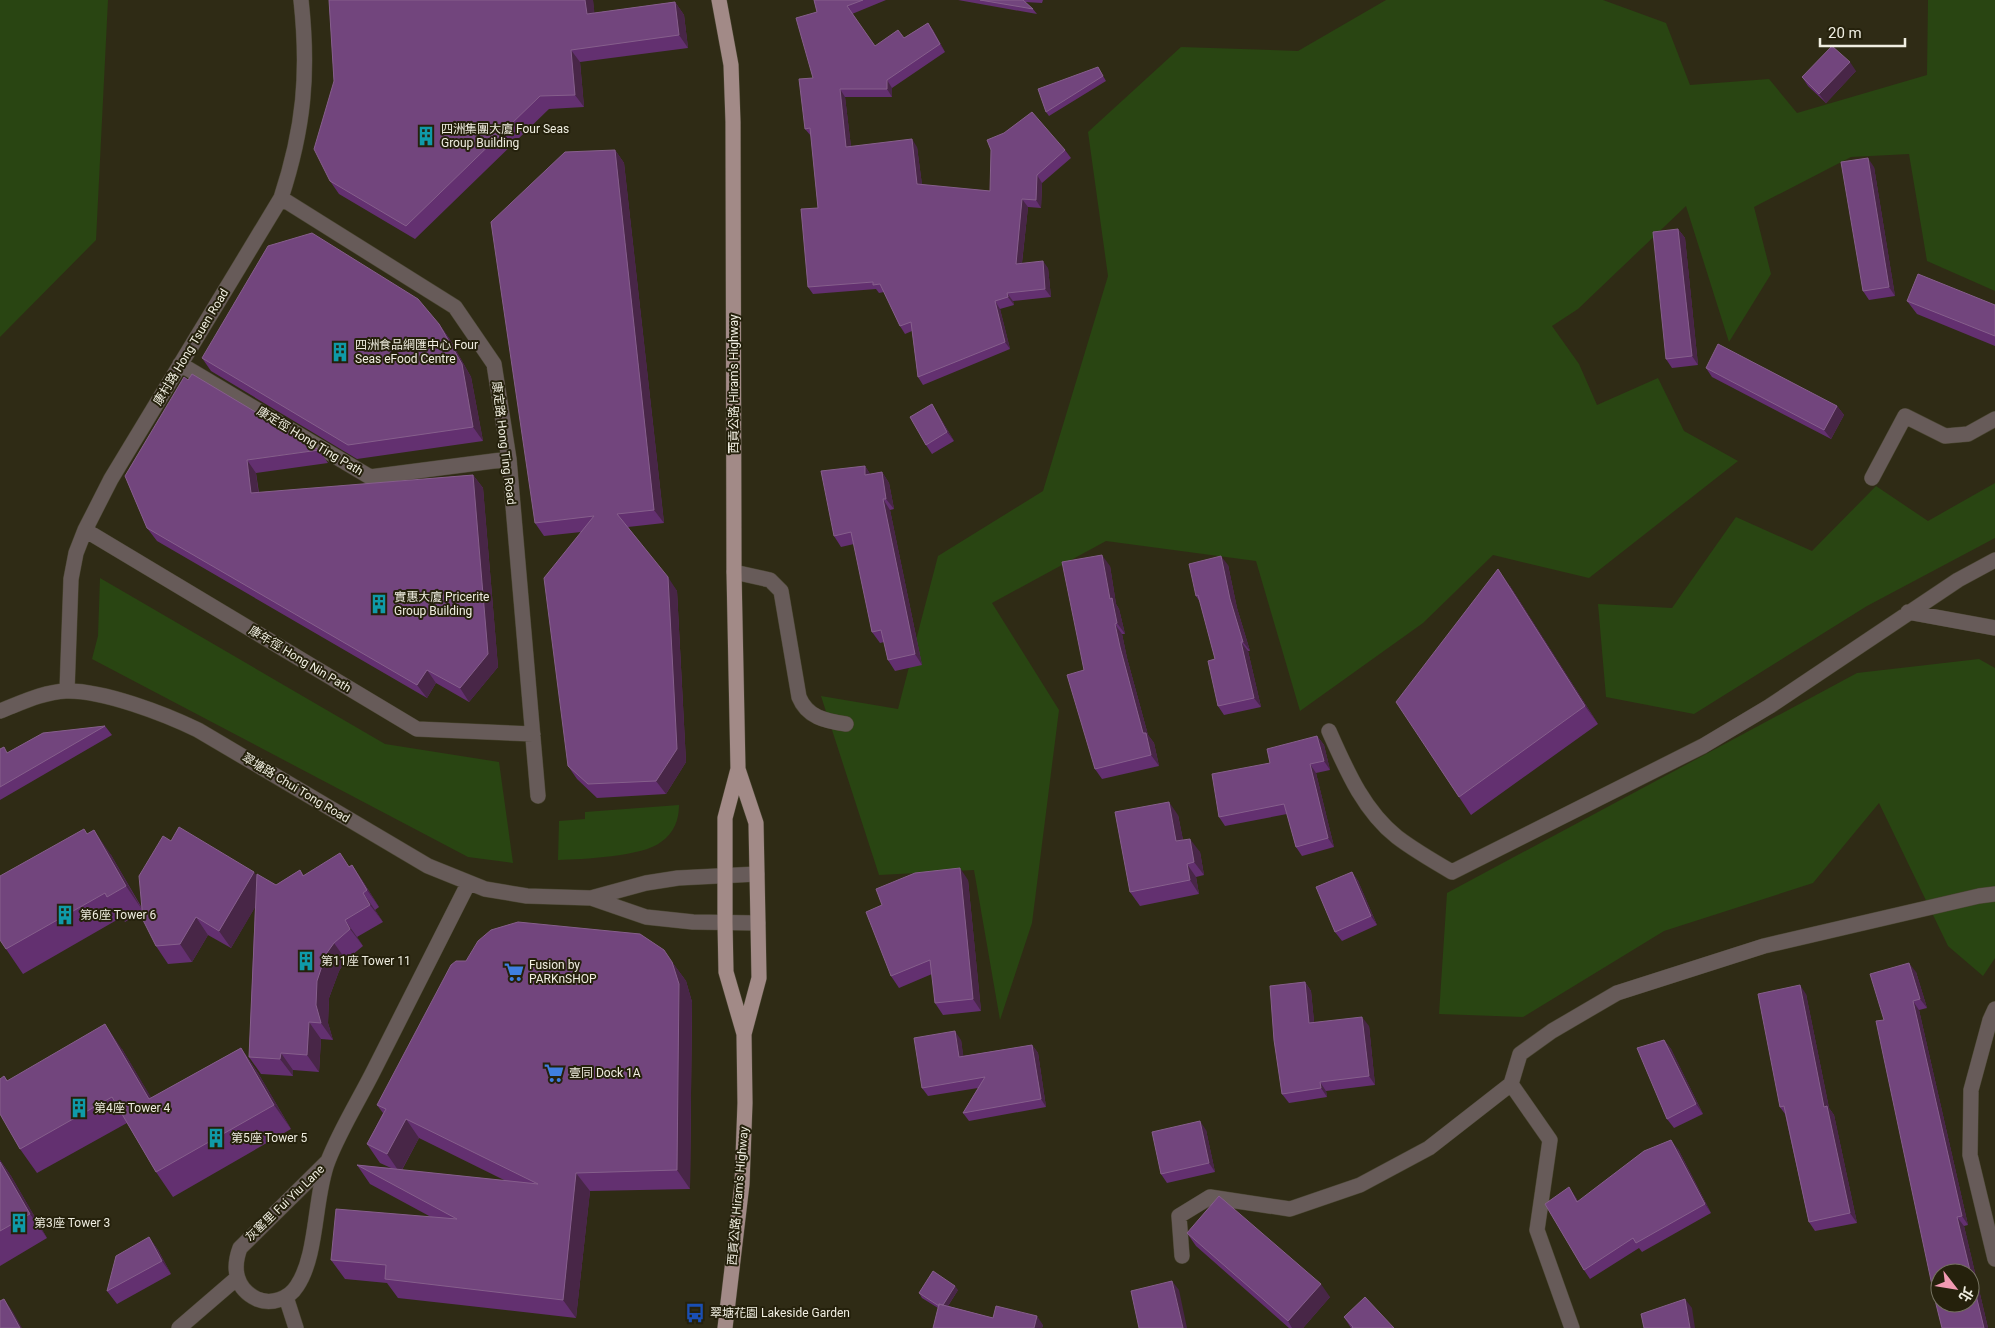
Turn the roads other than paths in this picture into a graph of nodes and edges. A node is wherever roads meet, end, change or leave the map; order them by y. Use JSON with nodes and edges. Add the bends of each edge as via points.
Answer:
{"nodes":[{"id":1,"x":301,"y":0,"type":"edge"},
{"id":2,"x":719,"y":0,"type":"edge"},
{"id":3,"x":281,"y":198,"type":"junction"},
{"id":4,"x":180,"y":364,"type":"junction"},
{"id":5,"x":1995,"y":418,"type":"edge"},
{"id":6,"x":509,"y":459,"type":"junction"},
{"id":7,"x":1872,"y":478,"type":"dead end"},
{"id":8,"x":85,"y":530,"type":"junction"},
{"id":9,"x":1995,"y":560,"type":"edge"},
{"id":10,"x":734,"y":572,"type":"junction"},
{"id":11,"x":1908,"y":612,"type":"junction"},
{"id":12,"x":1995,"y":628,"type":"edge"},
{"id":13,"x":67,"y":691,"type":"junction"},
{"id":14,"x":0,"y":711,"type":"edge"},
{"id":15,"x":846,"y":724,"type":"dead end"},
{"id":16,"x":1329,"y":731,"type":"dead end"},
{"id":17,"x":533,"y":734,"type":"junction"},
{"id":18,"x":738,"y":769,"type":"junction"},
{"id":19,"x":538,"y":796,"type":"dead end"},
{"id":20,"x":725,"y":874,"type":"junction"},
{"id":21,"x":757,"y":874,"type":"junction"},
{"id":22,"x":468,"y":884,"type":"junction"},
{"id":23,"x":1995,"y":894,"type":"edge"},
{"id":24,"x":591,"y":898,"type":"junction"},
{"id":25,"x":725,"y":923,"type":"junction"},
{"id":26,"x":758,"y":923,"type":"junction"},
{"id":27,"x":1995,"y":1009,"type":"edge"},
{"id":28,"x":744,"y":1034,"type":"junction"},
{"id":29,"x":1511,"y":1084,"type":"junction"},
{"id":30,"x":327,"y":1162,"type":"junction"},
{"id":31,"x":1182,"y":1256,"type":"dead end"},
{"id":32,"x":1995,"y":1258,"type":"edge"},
{"id":33,"x":237,"y":1278,"type":"junction"},
{"id":34,"x":286,"y":1297,"type":"junction"},
{"id":35,"x":179,"y":1328,"type":"edge"},
{"id":36,"x":296,"y":1328,"type":"edge"},
{"id":37,"x":725,"y":1328,"type":"edge"},
{"id":38,"x":1572,"y":1328,"type":"edge"}],
"edges":[{"from":1,"to":3,"type":"street","name":"康村路 Hong Tsuen Road","via":[[306,72],[294,156]]},
{"from":2,"to":10,"type":"main road","name":"西貢公路 Hiram's Highway","via":[[731,65],[733,122]]},
{"from":3,"to":4,"type":"street","name":"康村路 Hong Tsuen Road"},
{"from":3,"to":6,"type":"street","name":"康定路 Hong Ting Road","via":[[455,307],[494,364]]},
{"from":4,"to":6,"type":"street","name":"康定徑 Hong Ting Path","via":[[370,477]]},
{"from":4,"to":8,"type":"street","name":"康村路 Hong Tsuen Road","via":[[111,479]]},
{"from":5,"to":7,"type":"street","via":[[1968,434],[1945,436],[1905,416]]},
{"from":6,"to":17,"type":"street","name":"康定路 Hong Ting Road"},
{"from":8,"to":13,"type":"street","name":"康村路 Hong Tsuen Road","via":[[71,578]]},
{"from":8,"to":17,"type":"street","name":"康年徑 Hong Nin Path","via":[[417,729]]},
{"from":9,"to":11,"type":"street"},
{"from":10,"to":15,"type":"street","via":[[770,580],[781,590],[803,708],[828,722]]},
{"from":10,"to":18,"type":"main road","name":"西貢公路 Hiram's Highway"},
{"from":11,"to":12,"type":"street"},
{"from":11,"to":16,"type":"street","via":[[1770,706],[1703,746],[1452,872],[1396,836],[1368,806],[1350,777]]},
{"from":13,"to":14,"type":"street","name":"翠塘路 Chui Tong Road","via":[[47,694]]},
{"from":13,"to":22,"type":"street","name":"翠塘路 Chui Tong Road","via":[[118,701],[168,716],[198,730],[428,866]]},
{"from":17,"to":19,"type":"street","name":"康定路 Hong Ting Road"},
{"from":18,"to":20,"type":"main road","name":"西貢公路 Hiram's Highway","via":[[725,818]]},
{"from":18,"to":21,"type":"main road","name":"西貢公路 Hiram's Highway","via":[[756,822]]},
{"from":20,"to":21,"type":"street","name":"翠塘路 Chui Tong Road"},
{"from":20,"to":24,"type":"street","name":"翠塘路 Chui Tong Road","via":[[646,883]]},
{"from":20,"to":25,"type":"main road","name":"西貢公路 Hiram's Highway"},
{"from":21,"to":26,"type":"main road","name":"西貢公路 Hiram's Highway"},
{"from":22,"to":24,"type":"street","name":"翠塘路 Chui Tong Road","via":[[507,894]]},
{"from":22,"to":30,"type":"street","name":"灰窰里 Fui Yiu Lane"},
{"from":23,"to":29,"type":"street","via":[[1764,946],[1616,993],[1520,1054]]},
{"from":24,"to":25,"type":"street","name":"翠塘路 Chui Tong Road","via":[[646,917]]},
{"from":25,"to":26,"type":"street","name":"翠塘路 Chui Tong Road"},
{"from":25,"to":28,"type":"main road","name":"西貢公路 Hiram's Highway","via":[[726,972]]},
{"from":26,"to":28,"type":"main road","name":"西貢公路 Hiram's Highway","via":[[759,978]]},
{"from":27,"to":32,"type":"street","via":[[1971,1090],[1970,1155]]},
{"from":28,"to":37,"type":"main road","name":"西貢公路 Hiram's Highway","via":[[742,1184]]},
{"from":29,"to":31,"type":"street","via":[[1429,1148],[1360,1185],[1290,1210],[1210,1197],[1179,1216]]},
{"from":29,"to":38,"type":"street","via":[[1550,1140],[1538,1230]]},
{"from":30,"to":33,"type":"street","name":"灰窰里 Fui Yiu Lane","via":[[243,1244],[236,1263]]},
{"from":30,"to":34,"type":"street","name":"灰窰里 Fui Yiu Lane","via":[[303,1274],[297,1287]]},
{"from":33,"to":34,"type":"street","via":[[244,1291],[263,1301]]},
{"from":33,"to":35,"type":"street"},
{"from":34,"to":36,"type":"street"}]}
